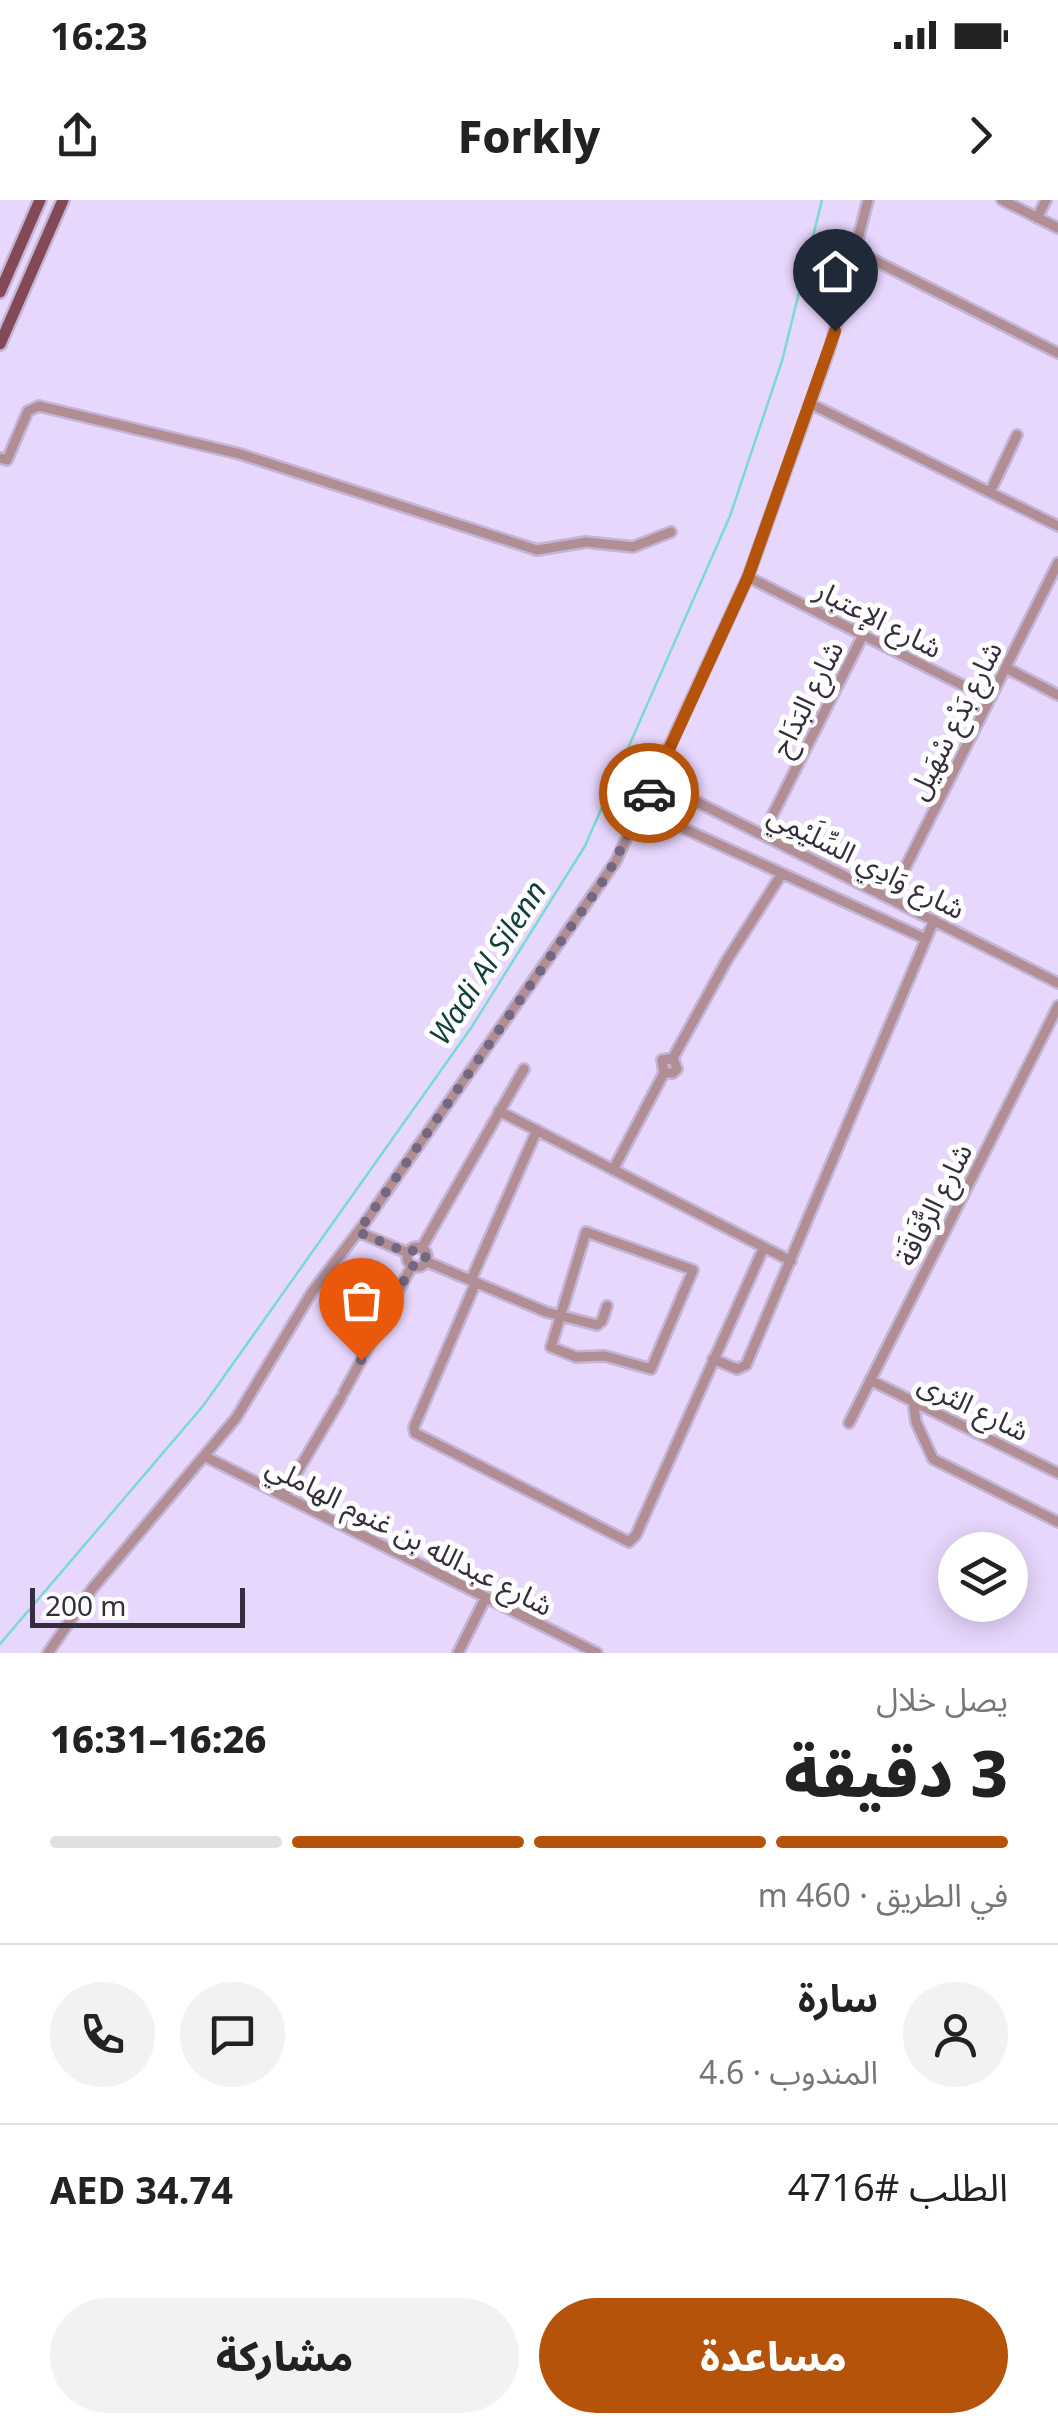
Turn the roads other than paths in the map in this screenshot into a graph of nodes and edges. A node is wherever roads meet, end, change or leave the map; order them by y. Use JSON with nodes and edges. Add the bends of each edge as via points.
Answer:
{"nodes":[{"id":1,"x":40,"y":200,"type":"edge"},
{"id":2,"x":63,"y":200,"type":"edge"},
{"id":3,"x":868,"y":200,"type":"edge"},
{"id":4,"x":1002,"y":200,"type":"edge"},
{"id":5,"x":1046,"y":200,"type":"edge"},
{"id":6,"x":1037,"y":218,"type":"junction"},
{"id":7,"x":1058,"y":228,"type":"edge"},
{"id":8,"x":856,"y":251,"type":"junction"},
{"id":9,"x":0,"y":292,"type":"edge"},
{"id":10,"x":0,"y":344,"type":"edge"},
{"id":11,"x":1058,"y":353,"type":"edge"},
{"id":12,"x":811,"y":404,"type":"junction"},
{"id":13,"x":1017,"y":434,"type":"dead end"},
{"id":14,"x":0,"y":458,"type":"edge"},
{"id":15,"x":990,"y":492,"type":"junction"},
{"id":16,"x":1058,"y":526,"type":"edge"},
{"id":17,"x":671,"y":532,"type":"dead end"},
{"id":18,"x":1058,"y":563,"type":"edge"},
{"id":19,"x":748,"y":577,"type":"junction"},
{"id":20,"x":863,"y":635,"type":"junction"},
{"id":21,"x":1006,"y":668,"type":"junction"},
{"id":22,"x":1058,"y":695,"type":"edge"},
{"id":23,"x":990,"y":699,"type":"junction"},
{"id":24,"x":655,"y":780,"type":"junction"},
{"id":25,"x":641,"y":810,"type":"junction"},
{"id":26,"x":763,"y":834,"type":"junction"},
{"id":27,"x":781,"y":875,"type":"junction"},
{"id":28,"x":890,"y":898,"type":"junction"},
{"id":29,"x":934,"y":920,"type":"junction"},
{"id":30,"x":926,"y":940,"type":"junction"},
{"id":31,"x":1058,"y":983,"type":"edge"},
{"id":32,"x":1058,"y":1006,"type":"edge"},
{"id":33,"x":524,"y":1069,"type":"dead end"},
{"id":34,"x":499,"y":1111,"type":"junction"},
{"id":35,"x":537,"y":1130,"type":"junction"},
{"id":36,"x":612,"y":1170,"type":"junction"},
{"id":37,"x":358,"y":1232,"type":"junction"},
{"id":38,"x":764,"y":1246,"type":"junction"},
{"id":39,"x":421,"y":1249,"type":"junction"},
{"id":40,"x":408,"y":1253,"type":"junction"},
{"id":41,"x":791,"y":1260,"type":"junction"},
{"id":42,"x":426,"y":1261,"type":"junction"},
{"id":43,"x":412,"y":1266,"type":"junction"},
{"id":44,"x":474,"y":1281,"type":"junction"},
{"id":45,"x":607,"y":1306,"type":"dead end"},
{"id":46,"x":559,"y":1316,"type":"junction"},
{"id":47,"x":713,"y":1359,"type":"junction"},
{"id":48,"x":870,"y":1380,"type":"junction"},
{"id":49,"x":913,"y":1400,"type":"junction"},
{"id":50,"x":849,"y":1422,"type":"dead end"},
{"id":51,"x":204,"y":1456,"type":"junction"},
{"id":52,"x":1058,"y":1472,"type":"edge"},
{"id":53,"x":283,"y":1496,"type":"junction"},
{"id":54,"x":1058,"y":1522,"type":"edge"},
{"id":55,"x":486,"y":1596,"type":"junction"},
{"id":56,"x":48,"y":1653,"type":"edge"},
{"id":57,"x":458,"y":1653,"type":"edge"},
{"id":58,"x":597,"y":1653,"type":"edge"}],
"edges":[{"from":1,"to":9,"type":"main road"},
{"from":2,"to":10,"type":"main road"},
{"from":3,"to":8,"type":"street"},
{"from":4,"to":6,"type":"street"},
{"from":5,"to":6,"type":"street"},
{"from":6,"to":7,"type":"street"},
{"from":8,"to":11,"type":"street"},
{"from":8,"to":12,"type":"street"},
{"from":12,"to":15,"type":"street"},
{"from":12,"to":19,"type":"street"},
{"from":13,"to":15,"type":"street"},
{"from":14,"to":17,"type":"street","via":[[7,460],[28,411],[39,406],[240,454],[537,550],[586,542],[632,547]]},
{"from":15,"to":16,"type":"street"},
{"from":18,"to":21,"type":"street","name":"شارع بَدْع سْهَيل"},
{"from":19,"to":20,"type":"street","name":"شارع الإعتبار"},
{"from":19,"to":24,"type":"street"},
{"from":20,"to":23,"type":"street","name":"شارع الإعتبار"},
{"from":20,"to":26,"type":"street","name":"شارع البَدَاح"},
{"from":21,"to":22,"type":"street"},
{"from":21,"to":23,"type":"street","name":"شارع بَدْع سْهَيل"},
{"from":23,"to":28,"type":"street","name":"شارع بَدْع سْهَيل"},
{"from":24,"to":25,"type":"street"},
{"from":24,"to":26,"type":"street","name":"شارع وَادِي السِّلَيْمِي"},
{"from":25,"to":27,"type":"street"},
{"from":25,"to":37,"type":"street","via":[[600,887]]},
{"from":26,"to":28,"type":"street","name":"شارع وَادِي السِّلَيْمِي"},
{"from":27,"to":30,"type":"street"},
{"from":27,"to":36,"type":"street","via":[[673,1058],[662,1060],[664,1073]]},
{"from":28,"to":29,"type":"street","name":"شارع وَادِي السِّلَيْمِي"},
{"from":29,"to":30,"type":"street"},
{"from":29,"to":31,"type":"street","name":"شارع وَادِي السِّلَيْمِي"},
{"from":30,"to":41,"type":"street"},
{"from":32,"to":48,"type":"street","name":"شارع الرُّفَاقَة"},
{"from":33,"to":34,"type":"street"},
{"from":34,"to":35,"type":"street"},
{"from":34,"to":39,"type":"street"},
{"from":35,"to":36,"type":"street"},
{"from":35,"to":44,"type":"street"},
{"from":36,"to":38,"type":"street"},
{"from":37,"to":40,"type":"street"},
{"from":37,"to":51,"type":"street"},
{"from":38,"to":41,"type":"street"},
{"from":38,"to":47,"type":"street"},
{"from":39,"to":40,"type":"street"},
{"from":39,"to":42,"type":"street"},
{"from":40,"to":43,"type":"street"},
{"from":41,"to":47,"type":"street","via":[[745,1367]]},
{"from":42,"to":43,"type":"street"},
{"from":42,"to":44,"type":"street"},
{"from":43,"to":53,"type":"street"},
{"from":44,"to":46,"type":"street"},
{"from":44,"to":47,"type":"street","via":[[414,1432],[623,1541],[636,1535]]},
{"from":45,"to":46,"type":"street","via":[[598,1325]]},
{"from":46,"to":46,"type":"street","via":[[555,1351],[651,1369],[694,1272],[588,1232]]},
{"from":48,"to":49,"type":"street","name":"شارع الثرى"},
{"from":48,"to":50,"type":"street","name":"شارع الرُّفَاقَة"},
{"from":49,"to":52,"type":"street","name":"شارع الثرى"},
{"from":49,"to":54,"type":"street","via":[[932,1459]]},
{"from":51,"to":53,"type":"street","name":"شارع عبدالله بن غنوم الهاملي"},
{"from":51,"to":56,"type":"street","via":[[92,1589]]},
{"from":53,"to":55,"type":"street","name":"شارع عبدالله بن غنوم الهاملي"},
{"from":55,"to":57,"type":"street"},
{"from":55,"to":58,"type":"street","name":"شارع عبدالله بن غنوم الهاملي"}]}
